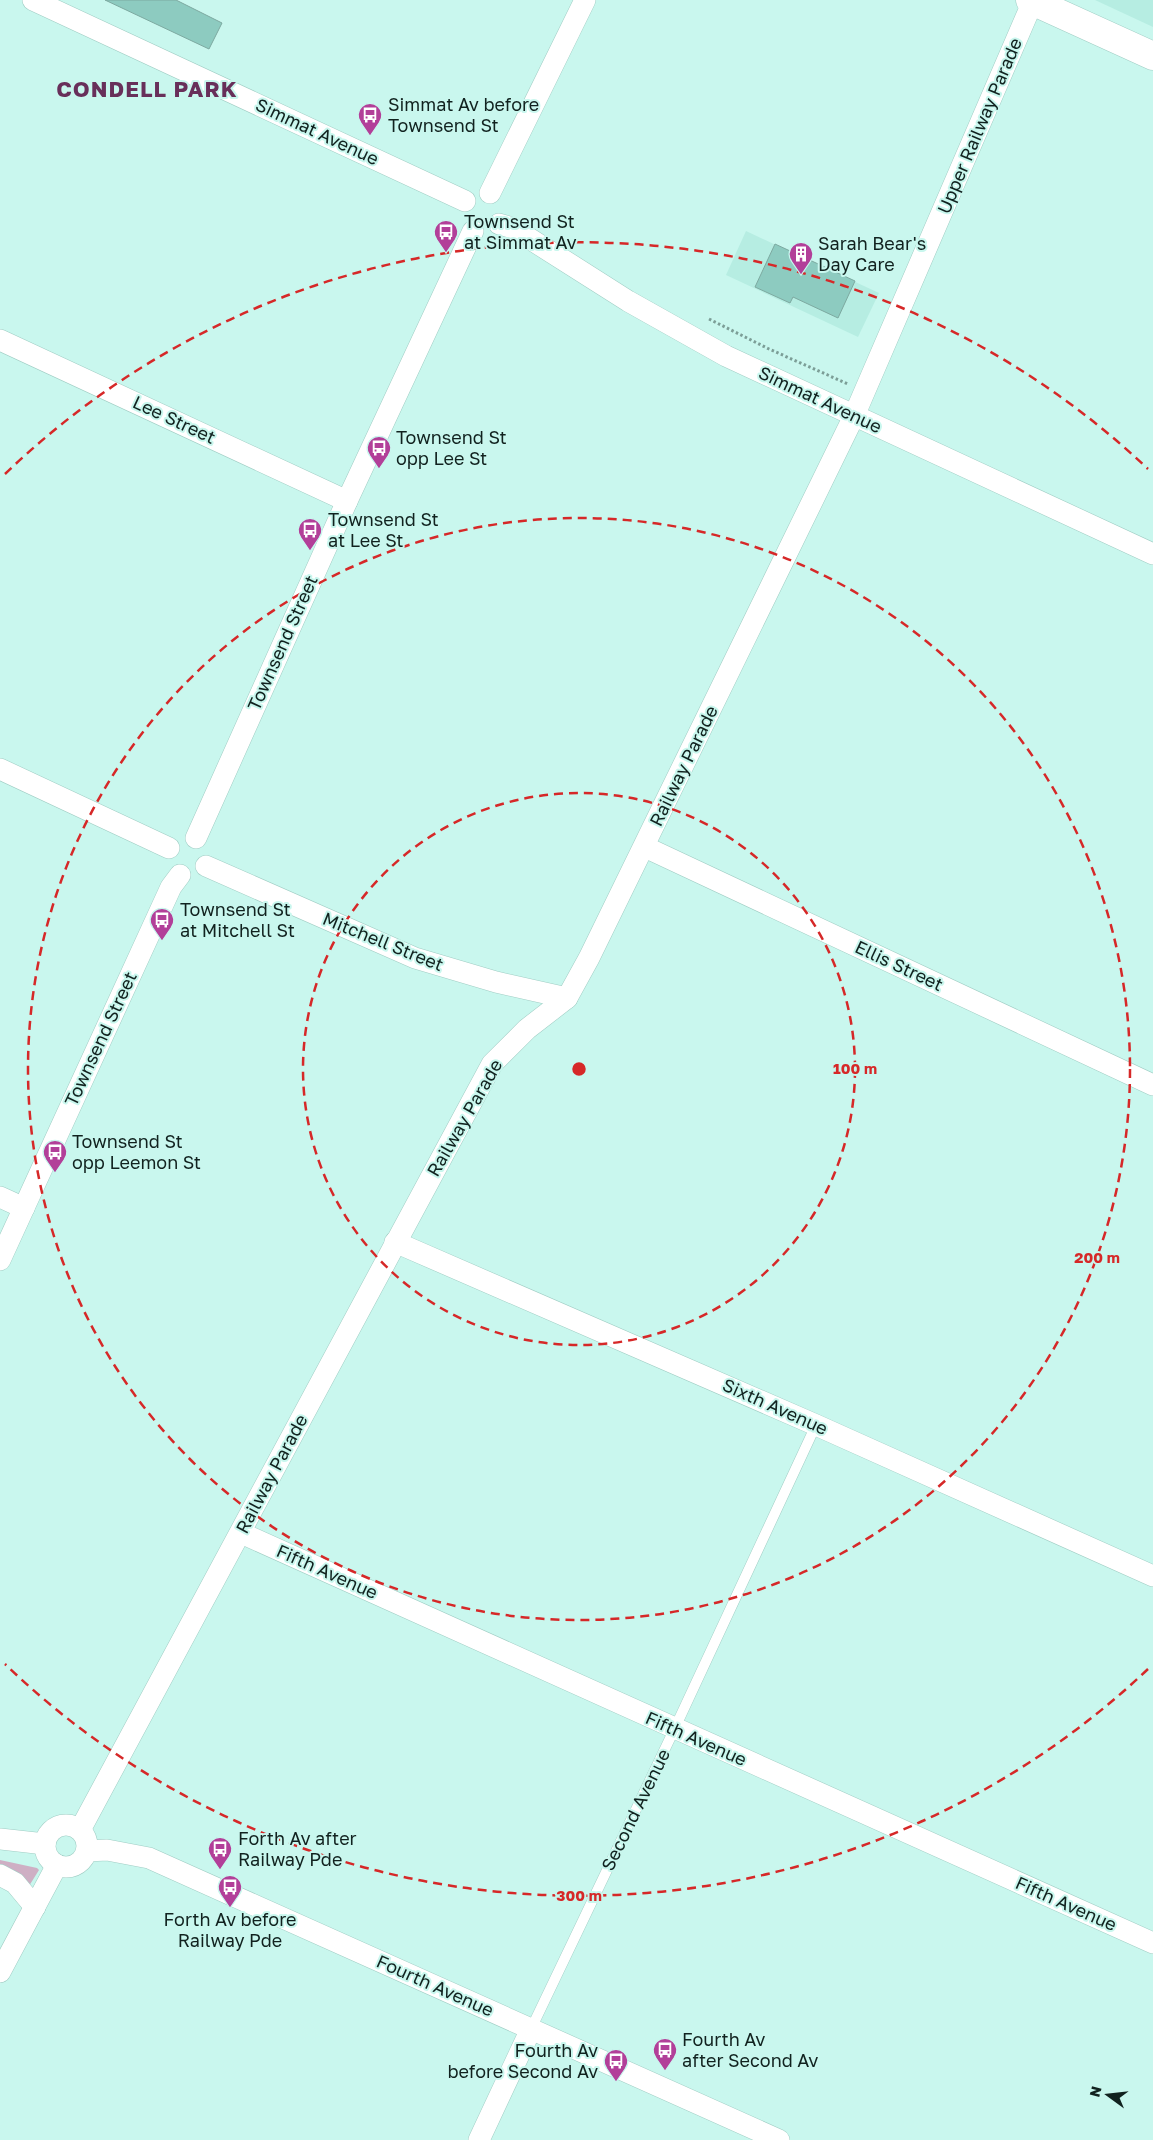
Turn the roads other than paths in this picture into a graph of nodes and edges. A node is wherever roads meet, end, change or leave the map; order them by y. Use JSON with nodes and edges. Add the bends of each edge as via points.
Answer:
{"nodes":[{"id":1,"x":33,"y":0,"type":"edge"},
{"id":2,"x":585,"y":0,"type":"edge"},
{"id":3,"x":1031,"y":1,"type":"edge"},
{"id":4,"x":1153,"y":56,"type":"edge"},
{"id":5,"x":490,"y":193,"type":"junction"},
{"id":6,"x":465,"y":201,"type":"junction"},
{"id":7,"x":499,"y":224,"type":"junction"},
{"id":8,"x":474,"y":231,"type":"junction"},
{"id":9,"x":0,"y":340,"type":"edge"},
{"id":10,"x":854,"y":416,"type":"junction"},
{"id":11,"x":347,"y":501,"type":"junction"},
{"id":12,"x":1153,"y":554,"type":"edge"},
{"id":13,"x":0,"y":769,"type":"edge"},
{"id":14,"x":196,"y":838,"type":"junction"},
{"id":15,"x":645,"y":847,"type":"junction"},
{"id":16,"x":170,"y":848,"type":"junction"},
{"id":17,"x":206,"y":866,"type":"junction"},
{"id":18,"x":180,"y":875,"type":"junction"},
{"id":19,"x":566,"y":998,"type":"junction"},
{"id":20,"x":1153,"y":1084,"type":"edge"},
{"id":21,"x":0,"y":1197,"type":"edge"},
{"id":22,"x":24,"y":1208,"type":"junction"},
{"id":23,"x":395,"y":1242,"type":"junction"},
{"id":24,"x":0,"y":1260,"type":"edge"},
{"id":25,"x":816,"y":1425,"type":"junction"},
{"id":26,"x":241,"y":1533,"type":"junction"},
{"id":27,"x":1153,"y":1576,"type":"edge"},
{"id":28,"x":674,"y":1730,"type":"junction"},
{"id":29,"x":80,"y":1830,"type":"junction"},
{"id":30,"x":0,"y":1840,"type":"edge"},
{"id":31,"x":45,"y":1844,"type":"junction"},
{"id":32,"x":87,"y":1851,"type":"junction"},
{"id":33,"x":57,"y":1865,"type":"junction"},
{"id":34,"x":0,"y":1875,"type":"edge"},
{"id":35,"x":35,"y":1907,"type":"junction"},
{"id":36,"x":1153,"y":1943,"type":"edge"},
{"id":37,"x":0,"y":1972,"type":"edge"},
{"id":38,"x":531,"y":2029,"type":"junction"},
{"id":39,"x":479,"y":2140,"type":"edge"},
{"id":40,"x":779,"y":2140,"type":"edge"}],
"edges":[{"from":1,"to":6,"type":"street","name":"Simmat Avenue"},
{"from":2,"to":5,"type":"street"},
{"from":3,"to":4,"type":"main road"},
{"from":3,"to":10,"type":"street","name":"Upper Railway Parade","via":[[992,101]]},
{"from":5,"to":6,"type":"street","via":[[476,192]]},
{"from":5,"to":7,"type":"street","via":[[502,206]]},
{"from":6,"to":8,"type":"street","via":[[462,218]]},
{"from":7,"to":8,"type":"street","via":[[487,232]]},
{"from":7,"to":10,"type":"street","name":"Simmat Avenue","via":[[513,228],[628,302],[726,356]]},
{"from":8,"to":11,"type":"street","name":"Townsend Street"},
{"from":9,"to":11,"type":"street","name":"Lee Street"},
{"from":10,"to":12,"type":"street","name":"Simmat Avenue"},
{"from":10,"to":15,"type":"street","name":"Railway Parade"},
{"from":11,"to":14,"type":"street","name":"Townsend Street"},
{"from":13,"to":16,"type":"street"},
{"from":14,"to":16,"type":"street","via":[[178,839]]},
{"from":14,"to":17,"type":"street","via":[[208,853]]},
{"from":15,"to":19,"type":"street","name":"Railway Parade"},
{"from":15,"to":20,"type":"street","name":"Ellis Street"},
{"from":16,"to":18,"type":"street","via":[[170,867]]},
{"from":17,"to":18,"type":"street","via":[[192,877]]},
{"from":17,"to":19,"type":"street","name":"Mitchell Street","via":[[415,958]]},
{"from":18,"to":22,"type":"street","name":"Townsend Street","via":[[171,887]]},
{"from":19,"to":23,"type":"street","name":"Railway Parade","via":[[492,1064]]},
{"from":21,"to":22,"type":"street"},
{"from":22,"to":24,"type":"street","name":"Townsend Street"},
{"from":23,"to":25,"type":"street","name":"Sixth Avenue"},
{"from":23,"to":26,"type":"street","name":"Railway Parade"},
{"from":25,"to":27,"type":"street","name":"Sixth Avenue"},
{"from":25,"to":28,"type":"lane","name":"Second Avenue"},
{"from":26,"to":28,"type":"street","name":"Fifth Avenue"},
{"from":26,"to":29,"type":"street","name":"Railway Parade"},
{"from":28,"to":36,"type":"street","name":"Fifth Avenue"},
{"from":28,"to":38,"type":"lane","name":"Second Avenue"},
{"from":29,"to":31,"type":"street","via":[[68,1825],[56,1828]]},
{"from":29,"to":32,"type":"street","via":[[86,1840]]},
{"from":30,"to":31,"type":"street"},
{"from":31,"to":33,"type":"street","via":[[48,1856]]},
{"from":32,"to":33,"type":"street","via":[[75,1865]]},
{"from":32,"to":38,"type":"street","name":"Fourth Avenue","via":[[107,1850],[149,1858]]},
{"from":33,"to":35,"type":"street"},
{"from":34,"to":35,"type":"street","via":[[15,1883]]},
{"from":35,"to":37,"type":"street"},
{"from":38,"to":39,"type":"street","name":"Second Avenue"},
{"from":38,"to":40,"type":"street","name":"Fourth Avenue"}]}
